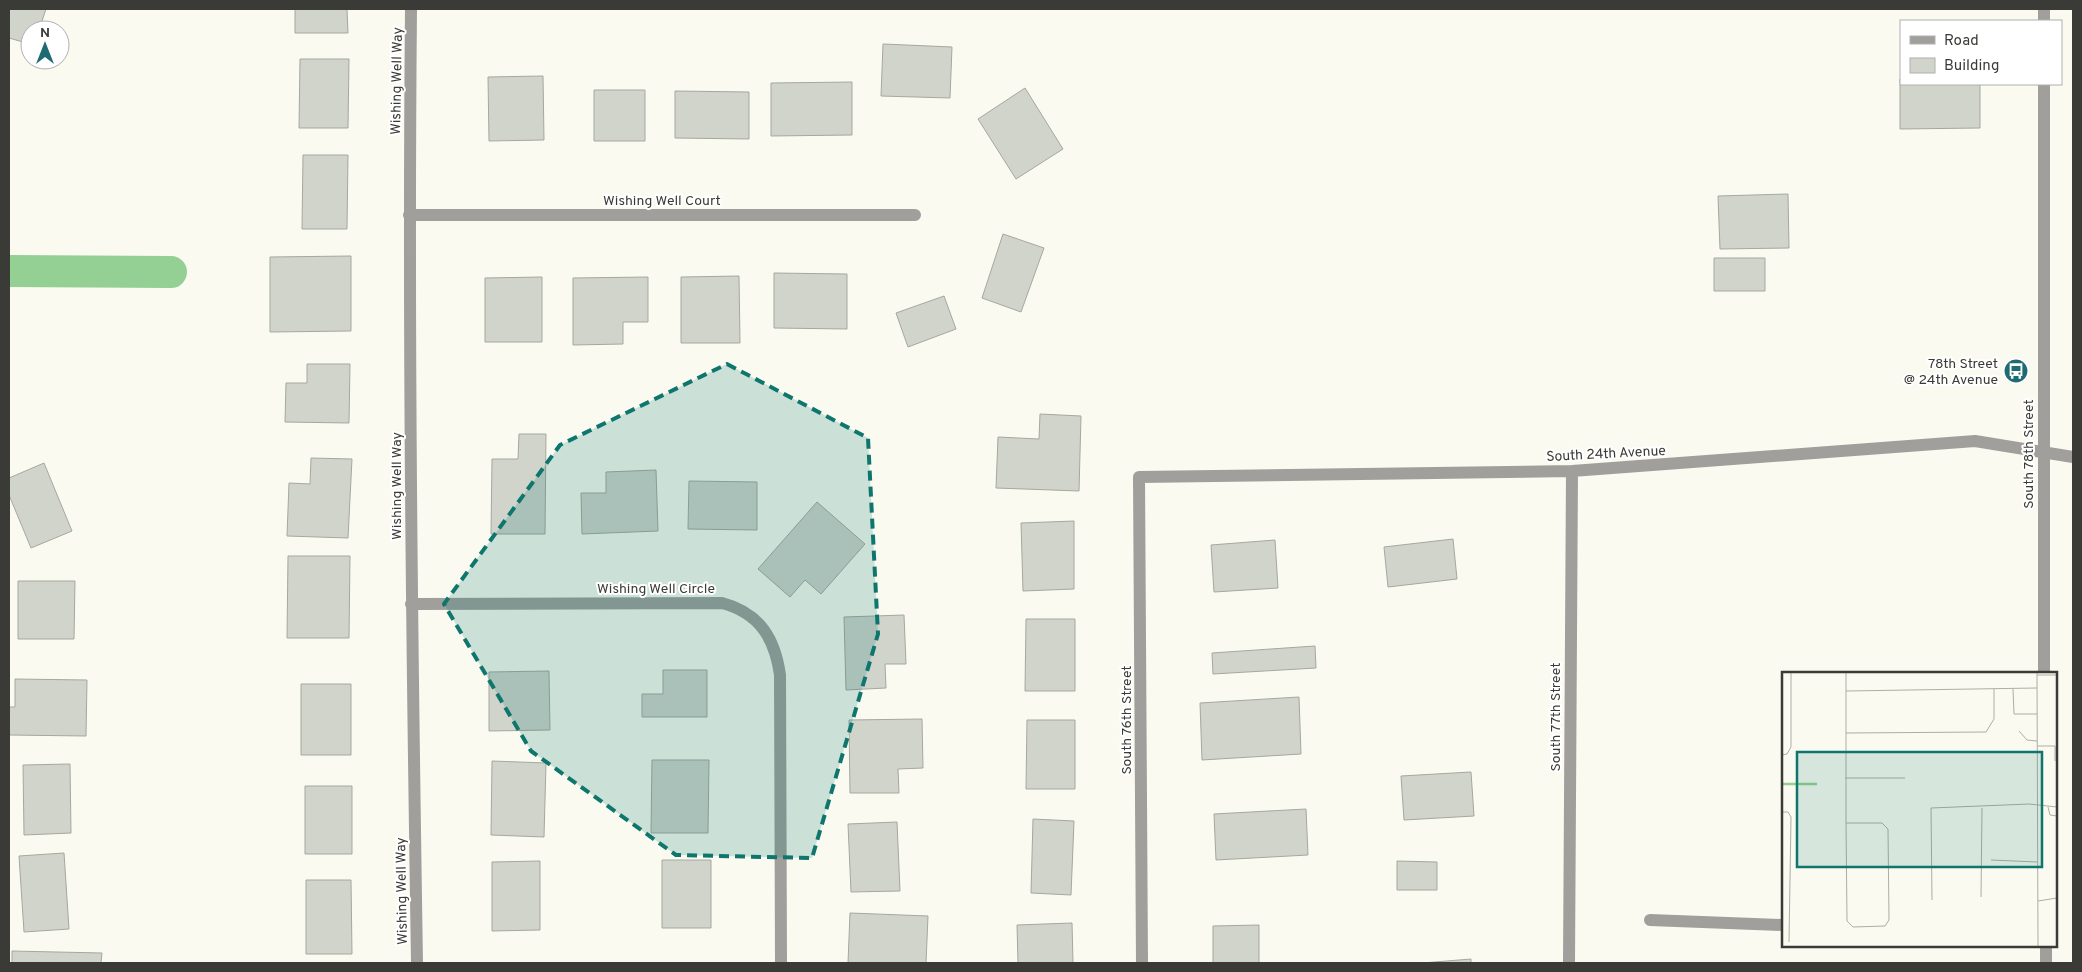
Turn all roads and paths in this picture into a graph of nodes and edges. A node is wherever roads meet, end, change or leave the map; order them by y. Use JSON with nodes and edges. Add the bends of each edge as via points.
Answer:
{"nodes":[{"id":1,"x":411,"y":9,"type":"edge"},
{"id":2,"x":2044,"y":85,"type":"edge"},
{"id":3,"x":409,"y":214,"type":"junction"},
{"id":4,"x":915,"y":215,"type":"dead end"},
{"id":5,"x":2043,"y":452,"type":"junction"},
{"id":6,"x":2073,"y":457,"type":"edge"},
{"id":7,"x":1572,"y":471,"type":"junction"},
{"id":8,"x":1139,"y":477,"type":"joint"},
{"id":9,"x":411,"y":604,"type":"junction"},
{"id":10,"x":2044,"y":672,"type":"edge"},
{"id":11,"x":1650,"y":920,"type":"dead end"},
{"id":12,"x":1782,"y":925,"type":"edge"},
{"id":13,"x":2046,"y":947,"type":"edge"},
{"id":14,"x":417,"y":963,"type":"edge"},
{"id":15,"x":782,"y":963,"type":"edge"},
{"id":16,"x":1142,"y":963,"type":"edge"},
{"id":17,"x":1569,"y":963,"type":"edge"},
{"id":18,"x":2046,"y":963,"type":"edge"}],
"edges":[{"from":1,"to":3,"type":"street","name":"Wishing Well Way"},
{"from":2,"to":5,"type":"street","name":"South 78th Street"},
{"from":3,"to":4,"type":"street","name":"Wishing Well Court"},
{"from":3,"to":9,"type":"street","name":"Wishing Well Way"},
{"from":5,"to":6,"type":"street","name":"South 24th Avenue"},
{"from":5,"to":7,"type":"street","name":"South 24th Avenue","via":[[1976,441]]},
{"from":5,"to":10,"type":"street","name":"South 78th Street"},
{"from":7,"to":8,"type":"street","name":"South 24th Avenue"},
{"from":7,"to":17,"type":"street","name":"South 77th Street"},
{"from":8,"to":16,"type":"street","name":"South 76th Street"},
{"from":9,"to":14,"type":"street","name":"Wishing Well Way"},
{"from":9,"to":15,"type":"street","name":"Wishing Well Circle","via":[[722,603],[736,607],[758,624],[775,648],[780,676]]},
{"from":11,"to":12,"type":"street"},
{"from":13,"to":18,"type":"street"}]}
